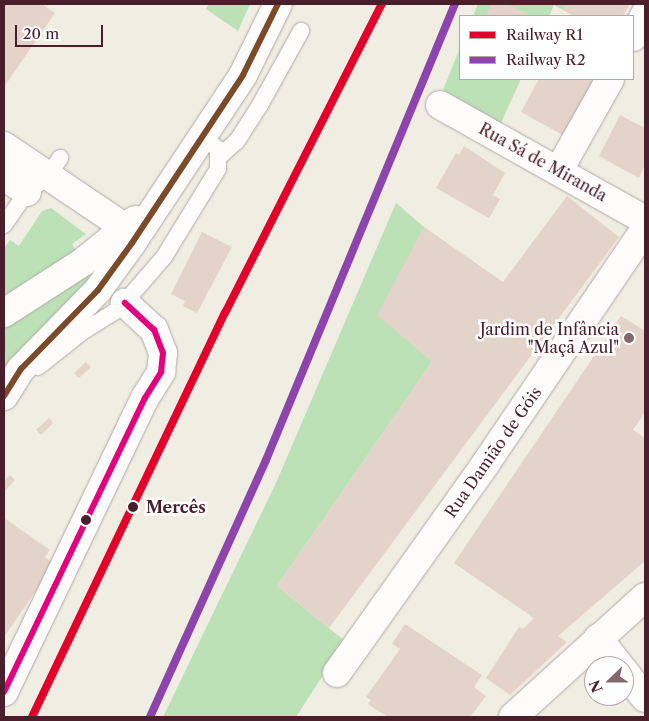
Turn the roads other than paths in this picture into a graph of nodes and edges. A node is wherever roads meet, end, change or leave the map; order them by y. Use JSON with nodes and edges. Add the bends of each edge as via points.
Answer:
{"nodes":[{"id":1,"x":278,"y":4,"type":"edge"},
{"id":2,"x":645,"y":14,"type":"edge"},
{"id":3,"x":301,"y":31,"type":"dead end"},
{"id":4,"x":634,"y":35,"type":"edge"},
{"id":5,"x":609,"y":80,"type":"edge"},
{"id":6,"x":440,"y":105,"type":"dead end"},
{"id":7,"x":202,"y":135,"type":"junction"},
{"id":8,"x":4,"y":146,"type":"edge"},
{"id":9,"x":220,"y":157,"type":"junction"},
{"id":10,"x":559,"y":170,"type":"junction"},
{"id":11,"x":45,"y":175,"type":"junction"},
{"id":12,"x":4,"y":176,"type":"edge"},
{"id":13,"x":162,"y":192,"type":"junction"},
{"id":14,"x":645,"y":220,"type":"edge"},
{"id":15,"x":4,"y":225,"type":"edge"},
{"id":16,"x":127,"y":229,"type":"junction"},
{"id":17,"x":645,"y":229,"type":"edge"},
{"id":18,"x":125,"y":303,"type":"junction"},
{"id":19,"x":4,"y":313,"type":"edge"},
{"id":20,"x":4,"y":394,"type":"edge"},
{"id":21,"x":645,"y":597,"type":"edge"},
{"id":22,"x":598,"y":638,"type":"junction"},
{"id":23,"x":612,"y":656,"type":"edge"},
{"id":24,"x":337,"y":673,"type":"dead end"},
{"id":25,"x":634,"y":684,"type":"edge"},
{"id":26,"x":4,"y":692,"type":"edge"},
{"id":27,"x":645,"y":698,"type":"edge"},
{"id":28,"x":513,"y":717,"type":"edge"}],
"edges":[{"from":1,"to":7,"type":"street","via":[[258,49]]},
{"from":2,"to":4,"type":"street"},
{"from":3,"to":9,"type":"lane","via":[[237,141]]},
{"from":5,"to":10,"type":"street"},
{"from":6,"to":10,"type":"street","name":"Rua Sá de Miranda"},
{"from":7,"to":9,"type":"lane","via":[[214,144]]},
{"from":7,"to":13,"type":"street"},
{"from":8,"to":11,"type":"street"},
{"from":9,"to":18,"type":"lane","via":[[218,169],[164,257]]},
{"from":10,"to":14,"type":"street","name":"Rua Sá de Miranda"},
{"from":11,"to":12,"type":"street"},
{"from":11,"to":15,"type":"lane"},
{"from":11,"to":16,"type":"street"},
{"from":13,"to":16,"type":"street"},
{"from":13,"to":20,"type":"street","via":[[98,290],[21,369]]},
{"from":16,"to":19,"type":"street"},
{"from":17,"to":24,"type":"street","name":"Rua Damião de Góis","via":[[486,463]]},
{"from":18,"to":20,"type":"lane","via":[[82,332]]},
{"from":18,"to":26,"type":"street","via":[[154,330],[163,353],[161,372],[145,398]]},
{"from":21,"to":22,"type":"street"},
{"from":22,"to":23,"type":"street"},
{"from":22,"to":28,"type":"street"},
{"from":25,"to":27,"type":"street"}]}
